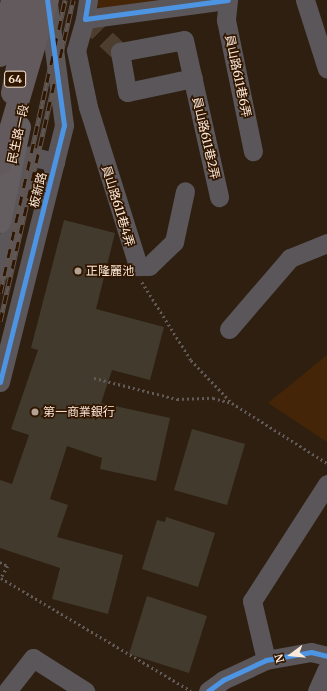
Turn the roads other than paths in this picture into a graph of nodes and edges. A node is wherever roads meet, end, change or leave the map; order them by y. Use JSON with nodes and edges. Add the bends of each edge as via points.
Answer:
{"nodes":[{"id":1,"x":12,"y":0,"type":"edge"},
{"id":2,"x":30,"y":0,"type":"edge"},
{"id":3,"x":47,"y":0,"type":"edge"},
{"id":4,"x":88,"y":0,"type":"edge"},
{"id":5,"x":228,"y":0,"type":"edge"},
{"id":6,"x":305,"y":0,"type":"edge"},
{"id":7,"x":85,"y":19,"type":"junction"},
{"id":8,"x":0,"y":56,"type":"edge"},
{"id":9,"x":327,"y":69,"type":"edge"},
{"id":10,"x":193,"y":78,"type":"dead end"},
{"id":11,"x":254,"y":151,"type":"dead end"},
{"id":12,"x":0,"y":159,"type":"edge"},
{"id":13,"x":55,"y":162,"type":"junction"},
{"id":14,"x":0,"y":164,"type":"edge"},
{"id":15,"x":185,"y":191,"type":"dead end"},
{"id":16,"x":220,"y":198,"type":"dead end"},
{"id":17,"x":0,"y":222,"type":"edge"},
{"id":18,"x":327,"y":243,"type":"edge"},
{"id":19,"x":0,"y":271,"type":"edge"},
{"id":20,"x":8,"y":325,"type":"edge"},
{"id":21,"x":229,"y":329,"type":"dead end"},
{"id":22,"x":0,"y":382,"type":"edge"},
{"id":23,"x":327,"y":484,"type":"edge"},
{"id":24,"x":327,"y":656,"type":"edge"},
{"id":25,"x":266,"y":660,"type":"junction"},
{"id":26,"x":327,"y":669,"type":"edge"},
{"id":27,"x":7,"y":691,"type":"edge"},
{"id":28,"x":85,"y":691,"type":"edge"},
{"id":29,"x":208,"y":691,"type":"edge"},
{"id":30,"x":316,"y":691,"type":"edge"}],
"edges":[{"from":1,"to":8,"type":"highway","number":"64"},
{"from":2,"to":12,"type":"highway","number":"64","bridge":true},
{"from":3,"to":13,"type":"street","name":"板新路","via":[[64,125]]},
{"from":3,"to":14,"type":"highway","bridge":true},
{"from":3,"to":17,"type":"main road","name":"民生路一段"},
{"from":4,"to":7,"type":"street"},
{"from":5,"to":7,"type":"street"},
{"from":5,"to":11,"type":"street","name":"員山路611巷6弄","via":[[226,20]]},
{"from":6,"to":9,"type":"street"},
{"from":7,"to":15,"type":"street","name":"員山路611巷4弄","via":[[76,50],[88,107],[138,266],[149,266],[174,242]]},
{"from":10,"to":16,"type":"street","name":"員山路611巷2弄"},
{"from":13,"to":19,"type":"street","name":"板新路","via":[[29,156]]},
{"from":13,"to":20,"type":"street","name":"板新路"},
{"from":18,"to":21,"type":"street","via":[[290,258]]},
{"from":20,"to":22,"type":"street","name":"板新路"},
{"from":23,"to":25,"type":"street","via":[[252,601]]},
{"from":24,"to":25,"type":"street","via":[[311,652]]},
{"from":25,"to":29,"type":"street","via":[[223,680]]},
{"from":26,"to":30,"type":"street"},
{"from":27,"to":28,"type":"street","via":[[33,658]]}]}
